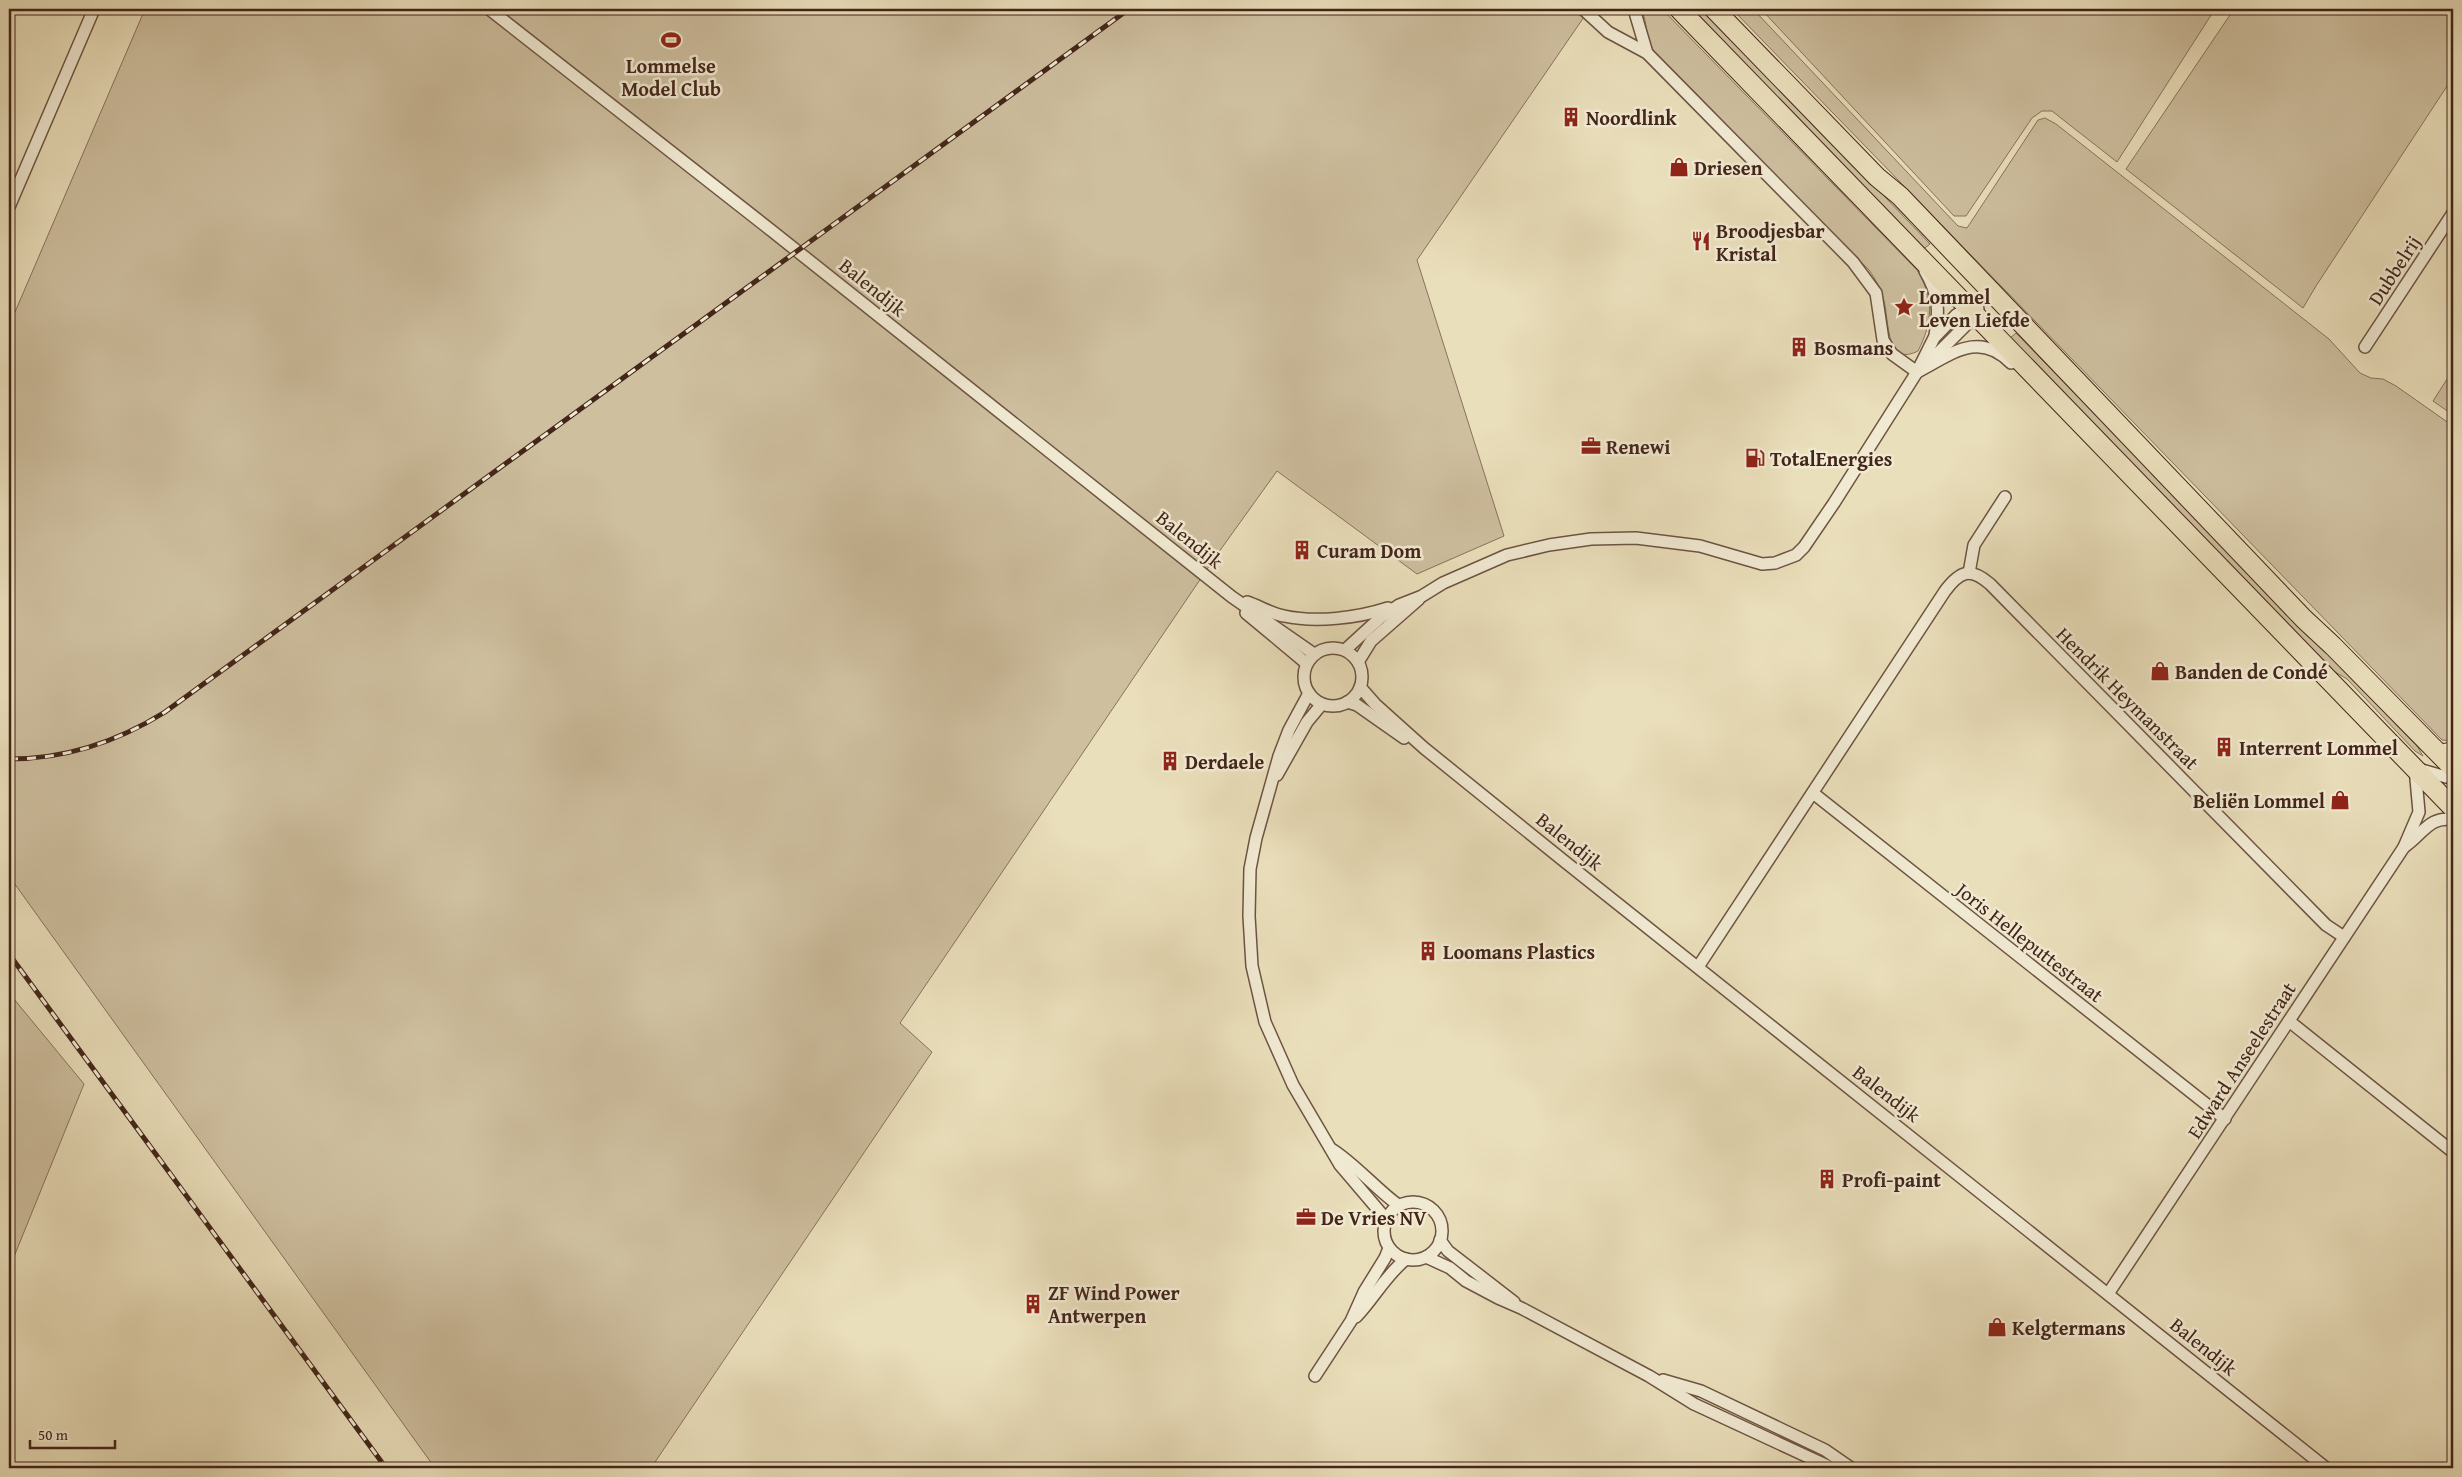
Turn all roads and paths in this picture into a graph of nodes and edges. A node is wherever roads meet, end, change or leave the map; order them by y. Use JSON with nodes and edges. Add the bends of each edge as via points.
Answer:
{"nodes":[{"id":1,"x":94,"y":9,"type":"edge"},
{"id":2,"x":489,"y":9,"type":"edge"},
{"id":3,"x":1583,"y":9,"type":"edge"},
{"id":4,"x":1634,"y":9,"type":"edge"},
{"id":5,"x":1679,"y":9,"type":"edge"},
{"id":6,"x":1714,"y":9,"type":"edge"},
{"id":7,"x":1647,"y":53,"type":"junction"},
{"id":8,"x":1877,"y":177,"type":"junction"},
{"id":9,"x":9,"y":207,"type":"edge"},
{"id":10,"x":2453,"y":214,"type":"edge"},
{"id":11,"x":1907,"y":242,"type":"junction"},
{"id":12,"x":1986,"y":298,"type":"junction"},
{"id":13,"x":1972,"y":310,"type":"junction"},
{"id":14,"x":1934,"y":338,"type":"junction"},
{"id":15,"x":2365,"y":347,"type":"dead end"},
{"id":16,"x":1917,"y":372,"type":"junction"},
{"id":17,"x":2051,"y":392,"type":"junction"},
{"id":18,"x":2129,"y":438,"type":"junction"},
{"id":19,"x":2005,"y":497,"type":"dead end"},
{"id":20,"x":1969,"y":572,"type":"junction"},
{"id":21,"x":1422,"y":596,"type":"junction"},
{"id":22,"x":1232,"y":597,"type":"junction"},
{"id":23,"x":1399,"y":605,"type":"junction"},
{"id":24,"x":1344,"y":650,"type":"junction"},
{"id":25,"x":1314,"y":654,"type":"junction"},
{"id":26,"x":1358,"y":662,"type":"junction"},
{"id":27,"x":1306,"y":664,"type":"junction"},
{"id":28,"x":1360,"y":687,"type":"junction"},
{"id":29,"x":1309,"y":693,"type":"junction"},
{"id":30,"x":1347,"y":702,"type":"junction"},
{"id":31,"x":1322,"y":704,"type":"junction"},
{"id":32,"x":1424,"y":748,"type":"junction"},
{"id":33,"x":2444,"y":749,"type":"edge"},
{"id":34,"x":2415,"y":768,"type":"junction"},
{"id":35,"x":2453,"y":768,"type":"edge"},
{"id":36,"x":2453,"y":774,"type":"edge"},
{"id":37,"x":1272,"y":783,"type":"junction"},
{"id":38,"x":1813,"y":793,"type":"junction"},
{"id":39,"x":2453,"y":808,"type":"edge"},
{"id":40,"x":2453,"y":820,"type":"edge"},
{"id":41,"x":2404,"y":847,"type":"junction"},
{"id":42,"x":2344,"y":937,"type":"junction"},
{"id":43,"x":1698,"y":967,"type":"junction"},
{"id":44,"x":2289,"y":1021,"type":"junction"},
{"id":45,"x":2225,"y":1119,"type":"junction"},
{"id":46,"x":1333,"y":1150,"type":"junction"},
{"id":47,"x":2453,"y":1152,"type":"edge"},
{"id":48,"x":1398,"y":1205,"type":"junction"},
{"id":49,"x":1386,"y":1218,"type":"junction"},
{"id":50,"x":1440,"y":1240,"type":"junction"},
{"id":51,"x":1389,"y":1248,"type":"junction"},
{"id":52,"x":1426,"y":1257,"type":"junction"},
{"id":53,"x":1406,"y":1259,"type":"junction"},
{"id":54,"x":2108,"y":1294,"type":"junction"},
{"id":55,"x":1521,"y":1308,"type":"junction"},
{"id":56,"x":1351,"y":1321,"type":"junction"},
{"id":57,"x":1315,"y":1376,"type":"dead end"},
{"id":58,"x":1649,"y":1376,"type":"junction"},
{"id":59,"x":1762,"y":1421,"type":"junction"},
{"id":60,"x":1756,"y":1434,"type":"junction"},
{"id":61,"x":1832,"y":1468,"type":"edge"},
{"id":62,"x":1851,"y":1468,"type":"edge"},
{"id":63,"x":2326,"y":1468,"type":"edge"}],
"edges":[{"from":1,"to":9,"type":"street"},
{"from":2,"to":22,"type":"street","name":"Balendijk"},
{"from":3,"to":7,"type":"street","via":[[1608,32]]},
{"from":4,"to":7,"type":"street"},
{"from":5,"to":11,"type":"highway"},
{"from":6,"to":8,"type":"highway"},
{"from":7,"to":16,"type":"street","via":[[1853,262],[1876,294],[1883,340],[1892,354]]},
{"from":8,"to":12,"type":"highway","via":[[1892,199]]},
{"from":8,"to":18,"type":"highway","via":[[1900,196],[2108,412]]},
{"from":10,"to":15,"type":"street","name":"Dubbelrij"},
{"from":11,"to":13,"type":"highway"},
{"from":11,"to":14,"type":"street","via":[[1937,298]]},
{"from":12,"to":13,"type":"street"},
{"from":12,"to":18,"type":"highway","via":[[2098,412]]},
{"from":13,"to":14,"type":"street","via":[[1956,315]]},
{"from":13,"to":16,"type":"street","via":[[1963,328]]},
{"from":13,"to":17,"type":"highway"},
{"from":14,"to":16,"type":"street"},
{"from":16,"to":17,"type":"street","via":[[1957,350],[1983,347],[2003,355],[2019,371]]},
{"from":16,"to":21,"type":"street","via":[[1813,535],[1804,547],[1786,560],[1762,564],[1700,546],[1657,539],[1591,539],[1507,556],[1443,582]]},
{"from":17,"to":34,"type":"highway"},
{"from":18,"to":33,"type":"highway","via":[[2304,619]]},
{"from":19,"to":20,"type":"street","via":[[1974,546]]},
{"from":20,"to":38,"type":"street","via":[[1955,578],[1945,591]]},
{"from":20,"to":42,"type":"street","name":"Hendrik Heymanstraat","via":[[1990,584],[2326,926]]},
{"from":21,"to":23,"type":"street"},
{"from":21,"to":26,"type":"street","via":[[1372,641]]},
{"from":22,"to":23,"type":"street","via":[[1283,616],[1301,618],[1344,617]]},
{"from":22,"to":25,"type":"street"},
{"from":22,"to":27,"type":"street","via":[[1247,615]]},
{"from":23,"to":24,"type":"street"},
{"from":24,"to":25,"type":"street","via":[[1329,647]]},
{"from":24,"to":26,"type":"street"},
{"from":25,"to":27,"type":"street"},
{"from":26,"to":28,"type":"street","via":[[1362,679]]},
{"from":27,"to":29,"type":"street","via":[[1304,679]]},
{"from":28,"to":30,"type":"street"},
{"from":28,"to":32,"type":"street","name":"Balendijk"},
{"from":29,"to":31,"type":"street"},
{"from":29,"to":37,"type":"street","via":[[1289,730]]},
{"from":30,"to":31,"type":"street","via":[[1339,706]]},
{"from":30,"to":32,"type":"street","name":"Balendijk","via":[[1357,705]]},
{"from":31,"to":37,"type":"street","via":[[1307,722]]},
{"from":32,"to":43,"type":"street","name":"Balendijk"},
{"from":33,"to":35,"type":"highway"},
{"from":34,"to":36,"type":"street","via":[[2446,777]]},
{"from":34,"to":39,"type":"highway"},
{"from":34,"to":41,"type":"street","name":"Edward Anseelestraat","via":[[2419,812]]},
{"from":37,"to":46,"type":"street","via":[[1261,813],[1250,869],[1252,966],[1257,994],[1274,1047]]},
{"from":38,"to":43,"type":"street"},
{"from":38,"to":45,"type":"street","name":"Joris Helleputtestraat"},
{"from":40,"to":41,"type":"street","name":"Edward Anseelestraat","via":[[2442,818],[2432,822]]},
{"from":41,"to":42,"type":"street","name":"Edward Anseelestraat"},
{"from":42,"to":44,"type":"street","name":"Edward Anseelestraat"},
{"from":43,"to":54,"type":"street","name":"Balendijk"},
{"from":44,"to":45,"type":"street","name":"Edward Anseelestraat"},
{"from":44,"to":47,"type":"street"},
{"from":45,"to":54,"type":"street","name":"Edward Anseelestraat"},
{"from":46,"to":48,"type":"street"},
{"from":46,"to":49,"type":"street","via":[[1351,1180]]},
{"from":48,"to":49,"type":"street"},
{"from":48,"to":50,"type":"street","via":[[1418,1202],[1435,1211],[1441,1225]]},
{"from":49,"to":51,"type":"street","via":[[1384,1233]]},
{"from":50,"to":52,"type":"street"},
{"from":50,"to":55,"type":"street","via":[[1448,1251]]},
{"from":51,"to":53,"type":"street"},
{"from":51,"to":56,"type":"street"},
{"from":52,"to":53,"type":"street"},
{"from":52,"to":55,"type":"street"},
{"from":53,"to":56,"type":"street","via":[[1395,1267],[1372,1300]]},
{"from":54,"to":63,"type":"street","name":"Balendijk"},
{"from":55,"to":58,"type":"street"},
{"from":56,"to":57,"type":"street"},
{"from":58,"to":59,"type":"street","via":[[1701,1391]]},
{"from":58,"to":60,"type":"street","via":[[1694,1404]]},
{"from":59,"to":60,"type":"street"},
{"from":59,"to":62,"type":"street","via":[[1825,1450]]},
{"from":60,"to":61,"type":"street"}]}
